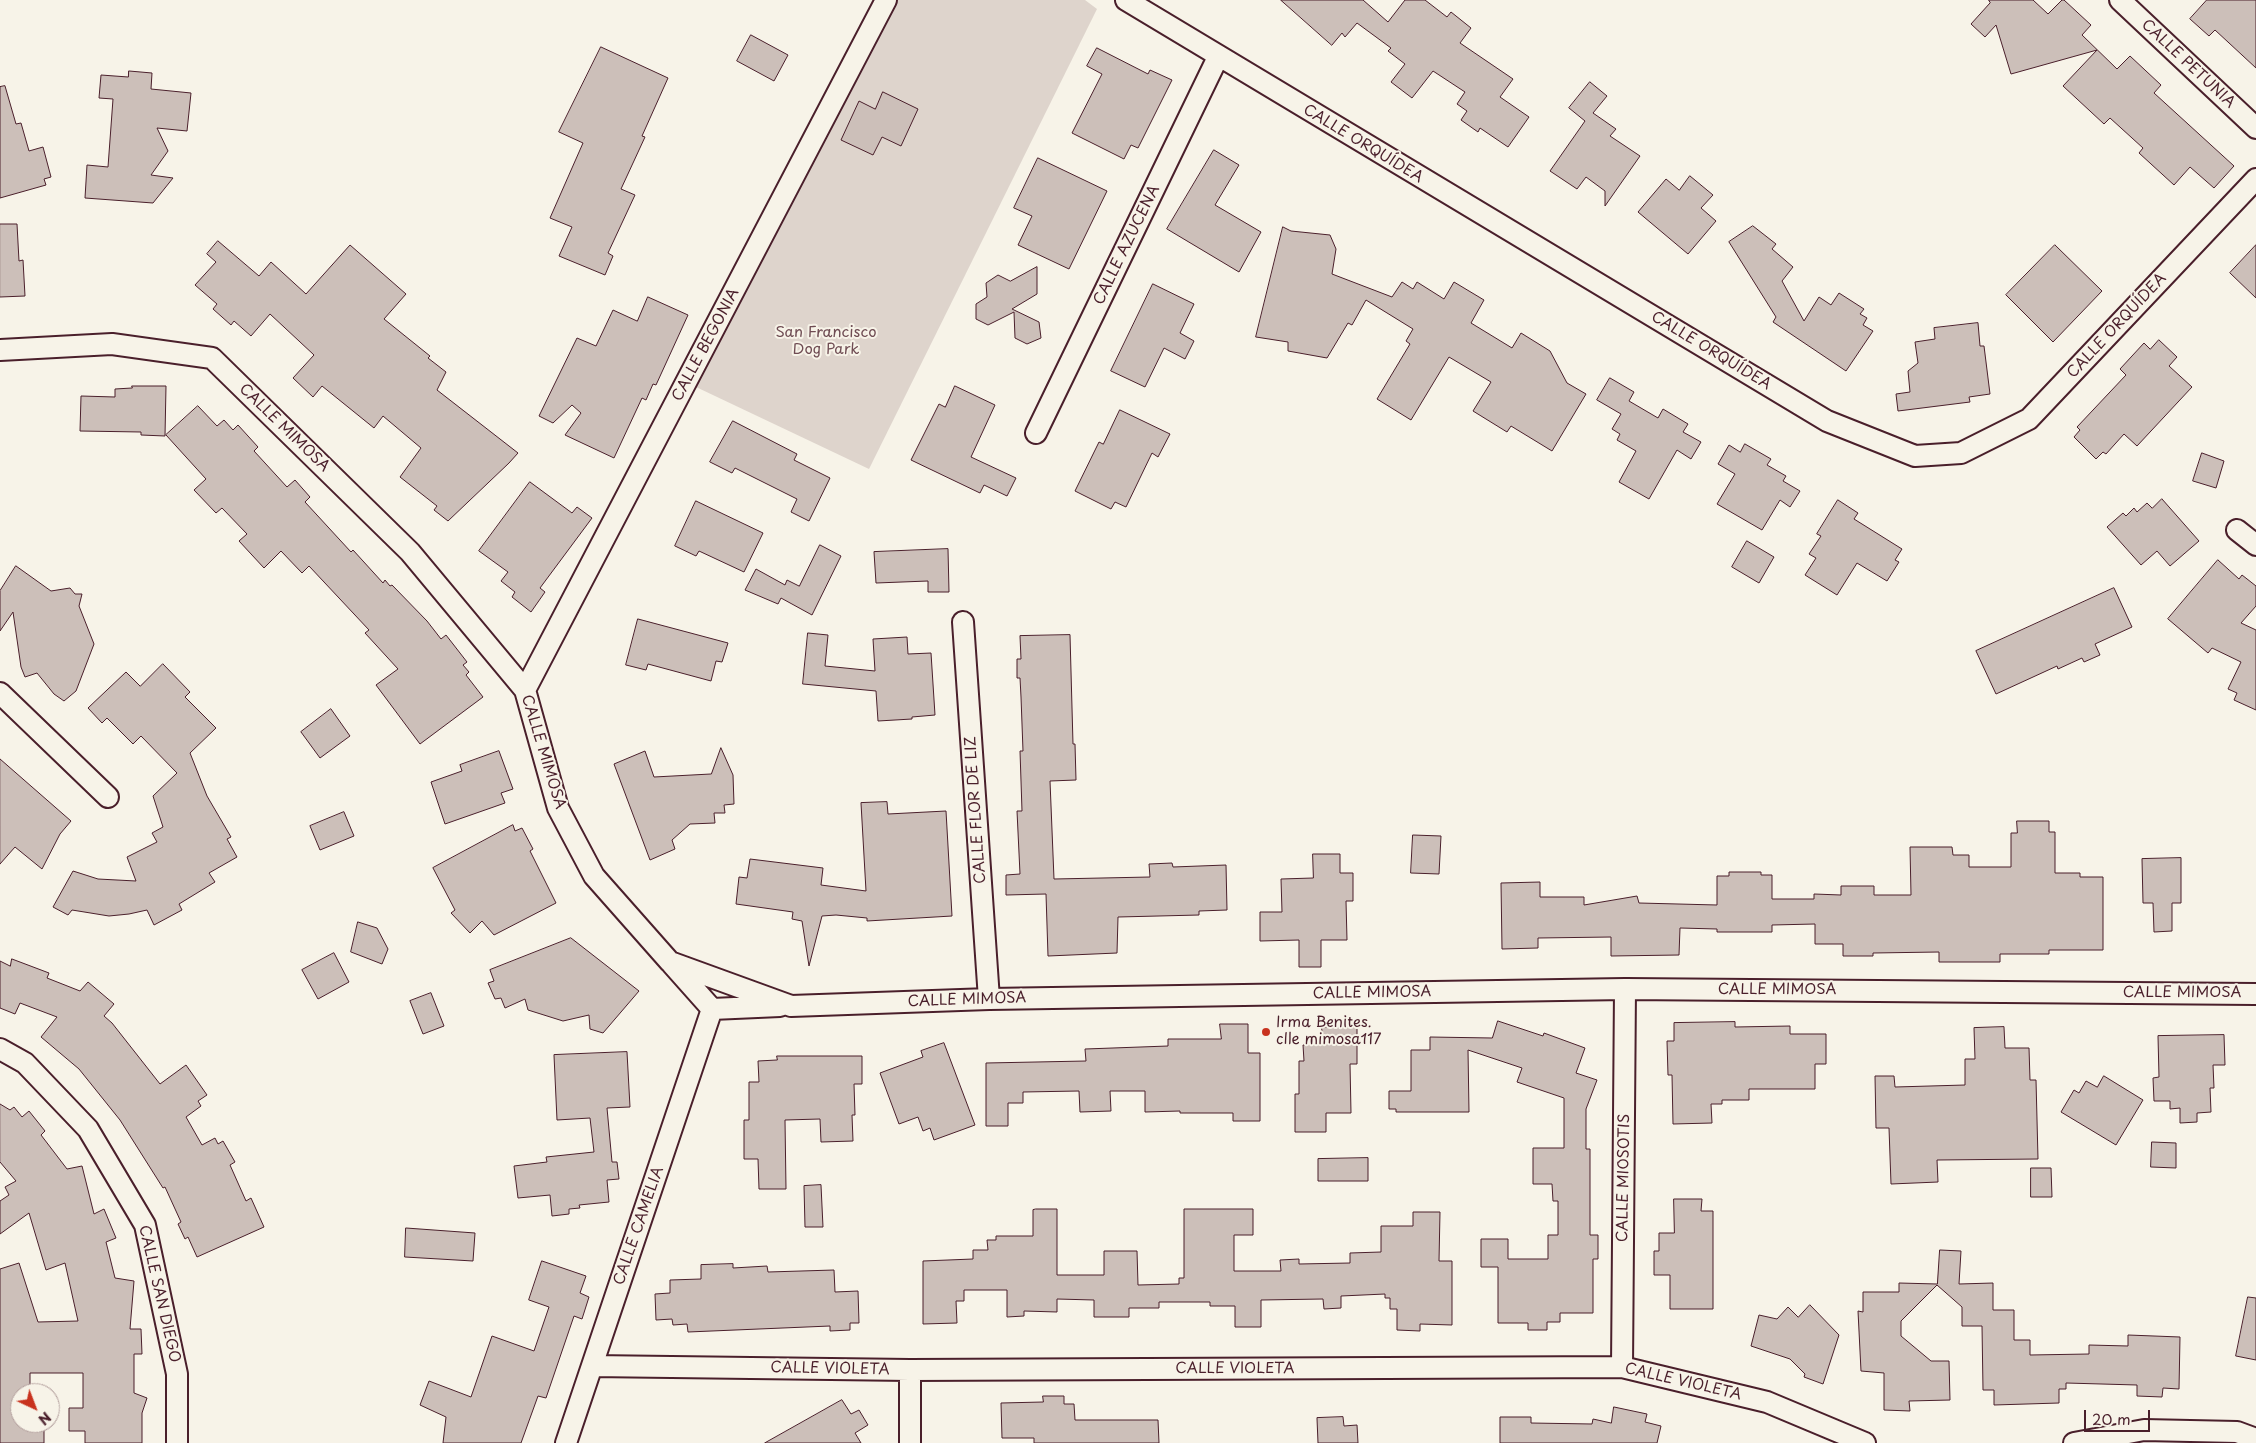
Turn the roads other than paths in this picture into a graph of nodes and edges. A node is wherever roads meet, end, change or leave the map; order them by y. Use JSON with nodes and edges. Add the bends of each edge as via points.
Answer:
{"nodes":[{"id":1,"x":886,"y":0,"type":"edge"},
{"id":2,"x":1126,"y":0,"type":"edge"},
{"id":3,"x":2120,"y":0,"type":"edge"},
{"id":4,"x":1218,"y":57,"type":"junction"},
{"id":5,"x":2256,"y":128,"type":"edge"},
{"id":6,"x":2256,"y":179,"type":"edge"},
{"id":7,"x":0,"y":350,"type":"edge"},
{"id":8,"x":1036,"y":433,"type":"dead end"},
{"id":9,"x":2237,"y":530,"type":"dead end"},
{"id":10,"x":2256,"y":545,"type":"edge"},
{"id":11,"x":963,"y":622,"type":"dead end"},
{"id":12,"x":525,"y":690,"type":"junction"},
{"id":13,"x":0,"y":693,"type":"edge"},
{"id":14,"x":108,"y":797,"type":"dead end"},
{"id":15,"x":670,"y":962,"type":"junction"},
{"id":16,"x":1626,"y":989,"type":"junction"},
{"id":17,"x":2256,"y":994,"type":"edge"},
{"id":18,"x":989,"y":999,"type":"junction"},
{"id":19,"x":791,"y":1006,"type":"junction"},
{"id":20,"x":712,"y":1009,"type":"junction"},
{"id":21,"x":0,"y":1049,"type":"edge"},
{"id":22,"x":592,"y":1366,"type":"junction"},
{"id":23,"x":1622,"y":1367,"type":"junction"},
{"id":24,"x":910,"y":1370,"type":"junction"},
{"id":25,"x":2256,"y":1438,"type":"edge"},
{"id":26,"x":177,"y":1443,"type":"edge"},
{"id":27,"x":566,"y":1443,"type":"edge"},
{"id":28,"x":910,"y":1443,"type":"edge"},
{"id":29,"x":1865,"y":1443,"type":"edge"},
{"id":30,"x":2074,"y":1443,"type":"edge"}],
"edges":[{"from":1,"to":12,"type":"street","name":"CALLE BEGONIA"},
{"from":2,"to":4,"type":"street","name":"CALLE ORQUÍDEA"},
{"from":3,"to":5,"type":"street","name":"CALLE PETUNIA"},
{"from":4,"to":6,"type":"street","name":"CALLE ORQUÍDEA","via":[[1827,421],[1915,456],[1960,453],[2029,419]]},
{"from":4,"to":8,"type":"street","name":"CALLE AZUCENA"},
{"from":7,"to":12,"type":"street","name":"CALLE MIMOSA","via":[[112,344],[212,358],[410,552]]},
{"from":9,"to":10,"type":"street"},
{"from":11,"to":18,"type":"street","name":"CALLE FLOR DE LIZ"},
{"from":12,"to":15,"type":"street","name":"CALLE MIMOSA","via":[[558,808],[594,876]]},
{"from":13,"to":14,"type":"street"},
{"from":15,"to":19,"type":"street","name":"CALLE MIMOSA"},
{"from":15,"to":20,"type":"street"},
{"from":16,"to":17,"type":"street","name":"CALLE MIMOSA"},
{"from":16,"to":18,"type":"street","name":"CALLE MIMOSA"},
{"from":16,"to":23,"type":"street","name":"CALLE MIOSOTIS"},
{"from":18,"to":19,"type":"street","name":"CALLE MIMOSA"},
{"from":19,"to":20,"type":"street"},
{"from":20,"to":22,"type":"street","name":"CALLE CAMELIA"},
{"from":21,"to":26,"type":"street","name":"CALLE SAN DIEGO","via":[[24,1062],[88,1129],[145,1225],[177,1374]]},
{"from":22,"to":24,"type":"street","name":"CALLE VIOLETA"},
{"from":22,"to":27,"type":"street","name":"CALLE CAMELIA"},
{"from":23,"to":24,"type":"street","name":"CALLE VIOLETA"},
{"from":23,"to":29,"type":"street","name":"CALLE VIOLETA","via":[[1767,1402]]},
{"from":24,"to":28,"type":"street"},
{"from":25,"to":30,"type":"street","via":[[2237,1432],[2144,1430]]}]}
